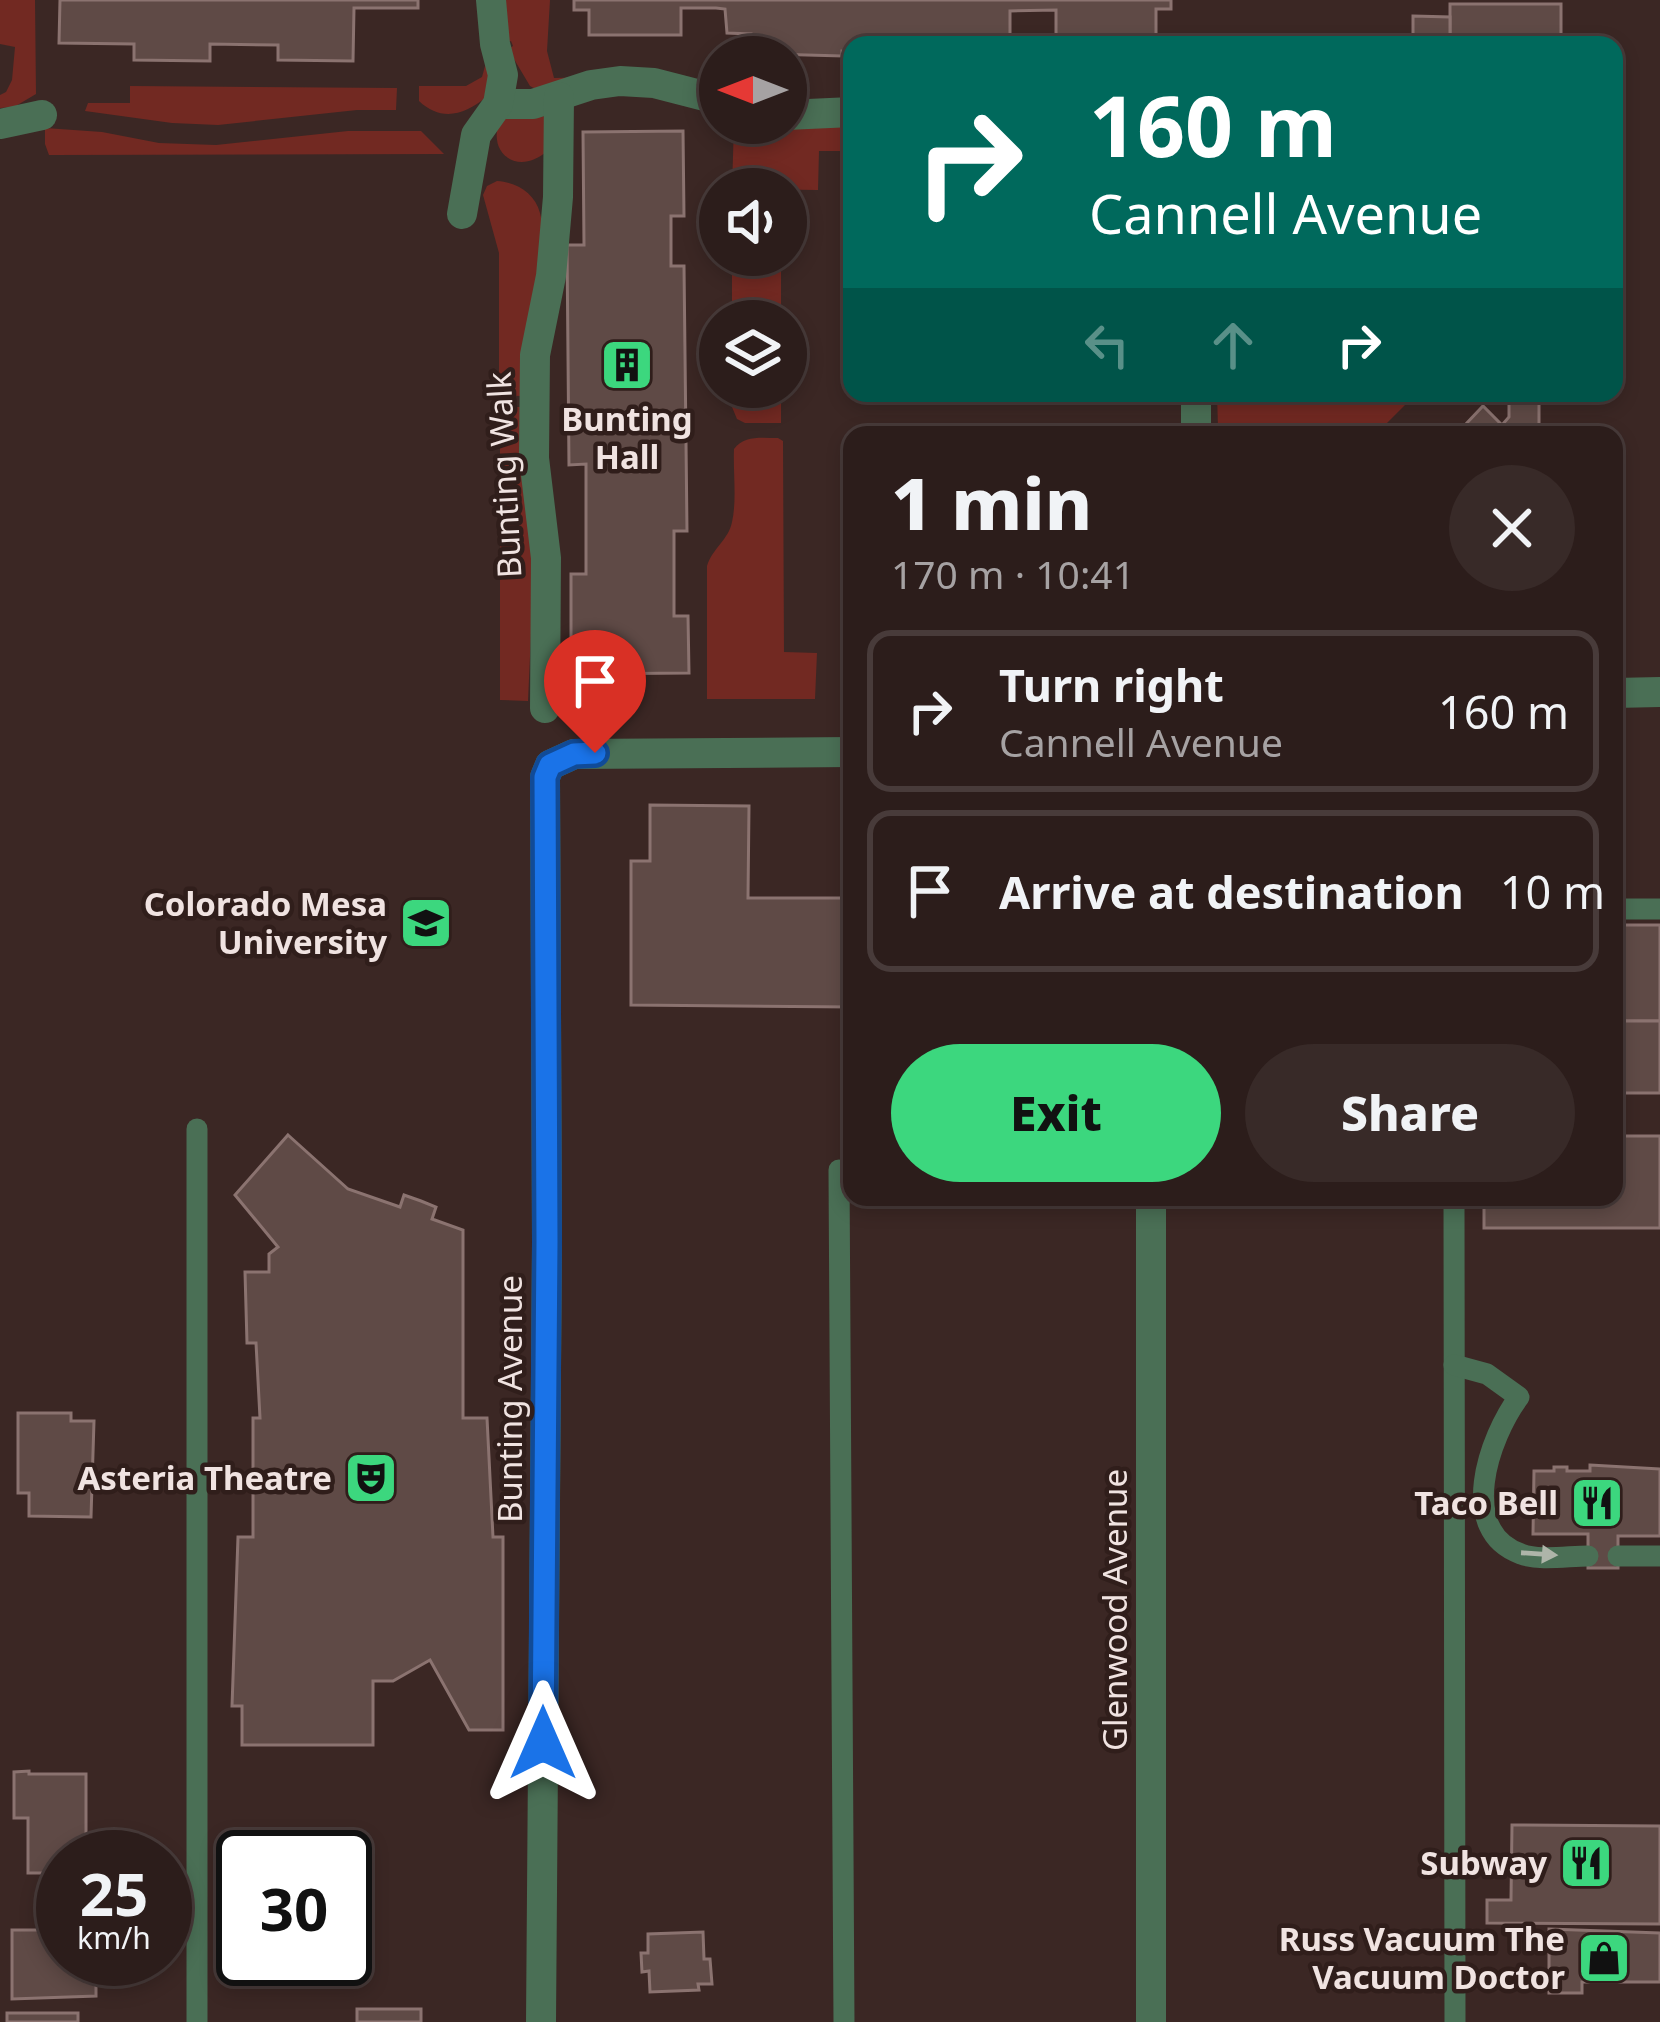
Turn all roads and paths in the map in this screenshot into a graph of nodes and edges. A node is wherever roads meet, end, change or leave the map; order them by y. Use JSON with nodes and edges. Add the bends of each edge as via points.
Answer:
{"nodes":[{"id":1,"x":491,"y":0,"type":"edge"},
{"id":2,"x":699,"y":94,"type":"edge"},
{"id":3,"x":559,"y":97,"type":"junction"},
{"id":4,"x":498,"y":104,"type":"junction"},
{"id":5,"x":843,"y":112,"type":"edge"},
{"id":6,"x":807,"y":114,"type":"edge"},
{"id":7,"x":42,"y":116,"type":"dead end"},
{"id":8,"x":0,"y":124,"type":"edge"},
{"id":9,"x":462,"y":214,"type":"dead end"},
{"id":10,"x":1623,"y":692,"type":"edge"},
{"id":11,"x":1660,"y":692,"type":"edge"},
{"id":12,"x":545,"y":708,"type":"dead end"},
{"id":13,"x":843,"y":752,"type":"edge"},
{"id":14,"x":1623,"y":909,"type":"edge"},
{"id":15,"x":1660,"y":909,"type":"edge"},
{"id":16,"x":197,"y":1129,"type":"dead end"},
{"id":17,"x":839,"y":1170,"type":"dead end"},
{"id":18,"x":1151,"y":1206,"type":"edge"},
{"id":19,"x":1454,"y":1206,"type":"edge"},
{"id":20,"x":1454,"y":1365,"type":"junction"},
{"id":21,"x":1588,"y":1556,"type":"dead end"},
{"id":22,"x":1618,"y":1556,"type":"dead end"},
{"id":23,"x":1660,"y":1556,"type":"edge"},
{"id":24,"x":197,"y":2022,"type":"edge"},
{"id":25,"x":541,"y":2022,"type":"edge"},
{"id":26,"x":844,"y":2022,"type":"edge"},
{"id":27,"x":1151,"y":2022,"type":"edge"},
{"id":28,"x":1455,"y":2022,"type":"edge"}],
"edges":[{"from":1,"to":4,"type":"street","via":[[503,74]]},
{"from":2,"to":3,"type":"street","via":[[620,81]]},
{"from":3,"to":4,"type":"street"},
{"from":3,"to":12,"type":"street","name":"Bunting Walk","via":[[551,276],[535,355]]},
{"from":4,"to":9,"type":"street","via":[[476,135]]},
{"from":5,"to":6,"type":"street"},
{"from":7,"to":8,"type":"street"},
{"from":10,"to":11,"type":"street"},
{"from":13,"to":25,"type":"street","name":"Bunting Avenue","via":[[574,754],[550,765],[545,777]]},
{"from":14,"to":15,"type":"lane"},
{"from":16,"to":24,"type":"lane"},
{"from":17,"to":26,"type":"lane"},
{"from":18,"to":27,"type":"street","name":"Glenwood Avenue"},
{"from":19,"to":20,"type":"lane"},
{"from":20,"to":21,"type":"lane","one_way":true,"via":[[1487,1374],[1519,1397],[1485,1475],[1484,1518],[1496,1540],[1524,1556]]},
{"from":20,"to":28,"type":"lane"},
{"from":22,"to":23,"type":"lane"}]}
